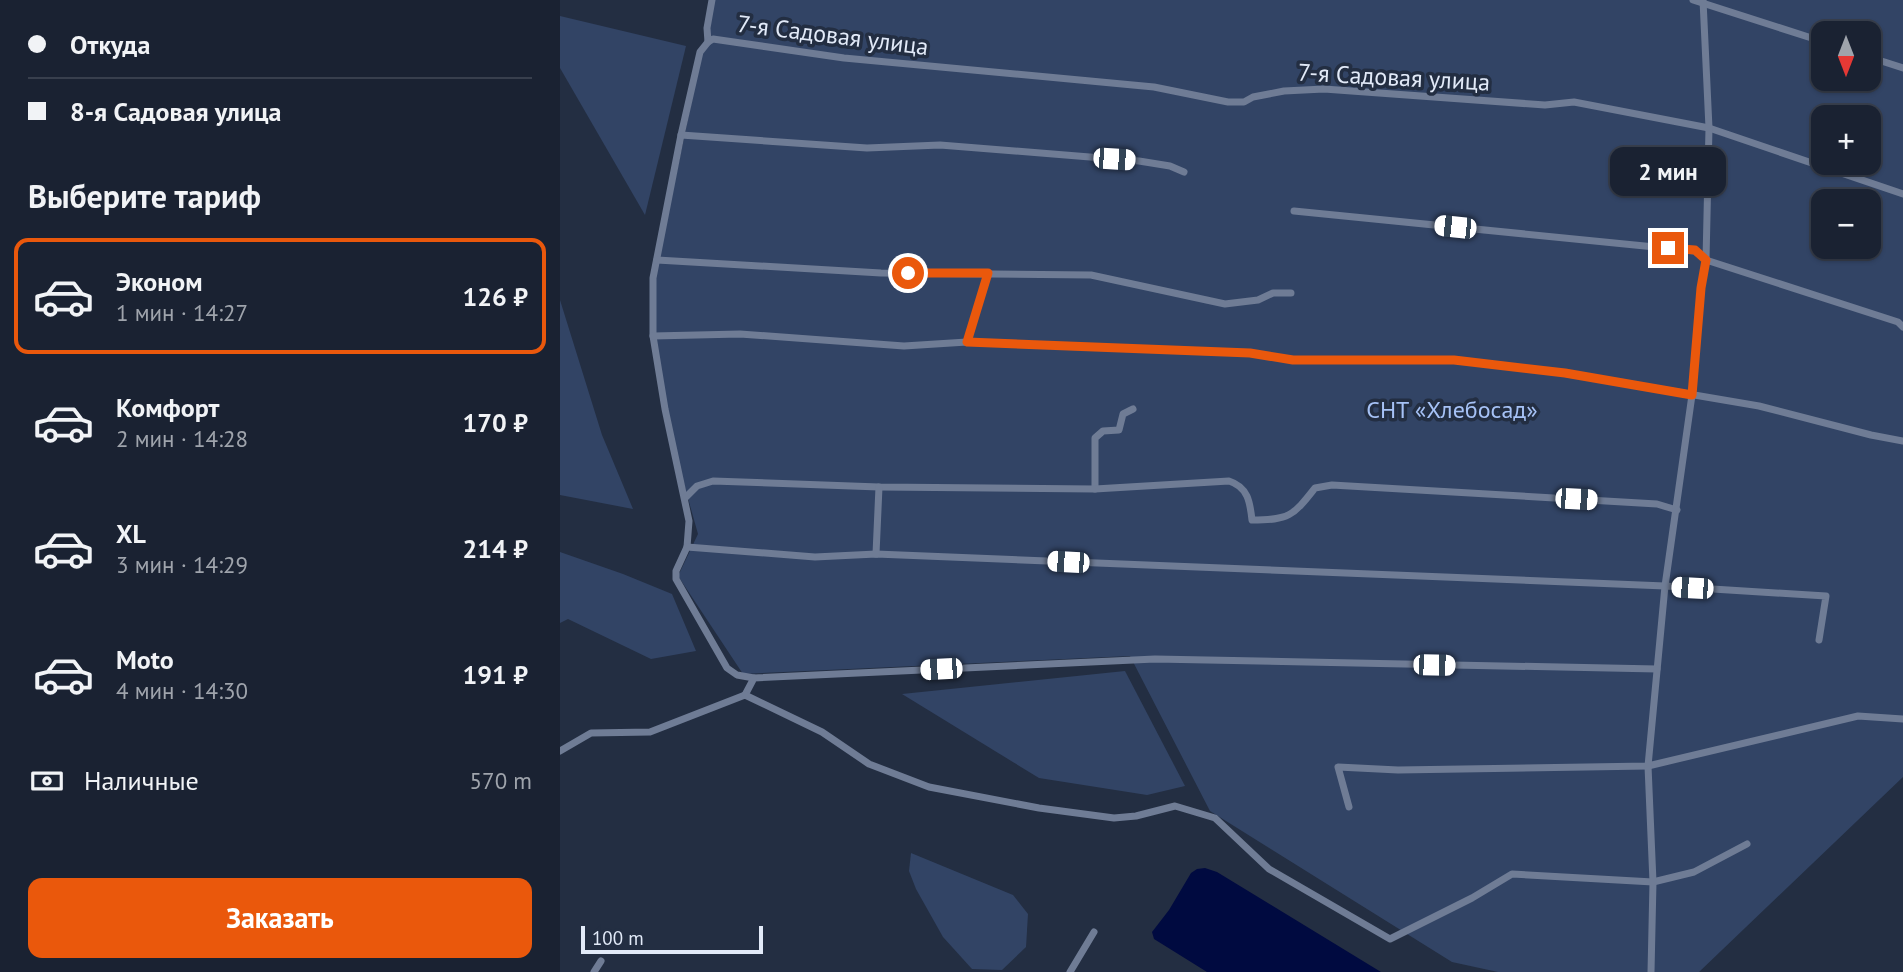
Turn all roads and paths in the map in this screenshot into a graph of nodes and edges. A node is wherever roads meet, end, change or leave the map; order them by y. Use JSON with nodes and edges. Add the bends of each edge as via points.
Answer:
{"nodes":[{"id":1,"x":712,"y":0,"type":"edge"},
{"id":2,"x":1693,"y":0,"type":"edge"},
{"id":3,"x":1703,"y":1,"type":"edge"},
{"id":4,"x":1811,"y":38,"type":"edge"},
{"id":5,"x":708,"y":42,"type":"junction"},
{"id":6,"x":1881,"y":61,"type":"edge"},
{"id":7,"x":1903,"y":68,"type":"edge"},
{"id":8,"x":1709,"y":128,"type":"junction"},
{"id":9,"x":681,"y":135,"type":"junction"},
{"id":10,"x":1184,"y":172,"type":"dead end"},
{"id":11,"x":1903,"y":194,"type":"edge"},
{"id":12,"x":1294,"y":211,"type":"dead end"},
{"id":13,"x":657,"y":260,"type":"junction"},
{"id":14,"x":1706,"y":260,"type":"junction"},
{"id":15,"x":988,"y":273,"type":"junction"},
{"id":16,"x":1291,"y":293,"type":"dead end"},
{"id":17,"x":1903,"y":327,"type":"edge"},
{"id":18,"x":653,"y":336,"type":"junction"},
{"id":19,"x":967,"y":342,"type":"junction"},
{"id":20,"x":1692,"y":395,"type":"junction"},
{"id":21,"x":1133,"y":409,"type":"dead end"},
{"id":22,"x":1903,"y":441,"type":"edge"},
{"id":23,"x":879,"y":487,"type":"junction"},
{"id":24,"x":1096,"y":489,"type":"junction"},
{"id":25,"x":685,"y":498,"type":"junction"},
{"id":26,"x":1677,"y":510,"type":"junction"},
{"id":27,"x":687,"y":547,"type":"junction"},
{"id":28,"x":876,"y":554,"type":"junction"},
{"id":29,"x":1665,"y":586,"type":"junction"},
{"id":30,"x":1819,"y":640,"type":"dead end"},
{"id":31,"x":1657,"y":669,"type":"junction"},
{"id":32,"x":754,"y":678,"type":"junction"},
{"id":33,"x":745,"y":695,"type":"junction"},
{"id":34,"x":1903,"y":719,"type":"edge"},
{"id":35,"x":560,"y":751,"type":"edge"},
{"id":36,"x":1648,"y":766,"type":"junction"},
{"id":37,"x":1349,"y":807,"type":"dead end"},
{"id":38,"x":1747,"y":844,"type":"dead end"},
{"id":39,"x":1653,"y":882,"type":"junction"},
{"id":40,"x":1094,"y":932,"type":"dead end"},
{"id":41,"x":601,"y":961,"type":"dead end"},
{"id":42,"x":594,"y":972,"type":"edge"},
{"id":43,"x":1070,"y":972,"type":"edge"},
{"id":44,"x":1651,"y":972,"type":"edge"}],
"edges":[{"from":1,"to":5,"type":"lane"},
{"from":2,"to":3,"type":"lane"},
{"from":3,"to":4,"type":"lane"},
{"from":3,"to":8,"type":"lane"},
{"from":5,"to":8,"type":"lane","name":"7-я Садовая улица","via":[[1154,87],[1226,102],[1324,89],[1545,105],[1574,102]]},
{"from":5,"to":9,"type":"lane","via":[[700,52]]},
{"from":6,"to":7,"type":"lane"},
{"from":8,"to":11,"type":"lane","name":"7-я Садовая улица"},
{"from":8,"to":14,"type":"lane"},
{"from":9,"to":10,"type":"lane","via":[[867,148],[940,145],[1139,160]]},
{"from":9,"to":13,"type":"lane"},
{"from":12,"to":14,"type":"lane","via":[[1695,250]]},
{"from":13,"to":15,"type":"lane","via":[[881,274]]},
{"from":13,"to":18,"type":"lane"},
{"from":14,"to":17,"type":"lane","via":[[1898,321]]},
{"from":14,"to":20,"type":"lane"},
{"from":15,"to":16,"type":"lane","via":[[1091,275],[1225,304]]},
{"from":15,"to":19,"type":"lane"},
{"from":18,"to":19,"type":"lane","via":[[740,334],[904,346]]},
{"from":18,"to":25,"type":"lane"},
{"from":19,"to":20,"type":"lane","via":[[1250,353],[1293,360],[1454,360]]},
{"from":20,"to":22,"type":"lane","via":[[1759,406]]},
{"from":20,"to":26,"type":"lane"},
{"from":21,"to":24,"type":"lane","via":[[1124,414],[1119,430],[1103,431],[1095,438]]},
{"from":23,"to":24,"type":"lane"},
{"from":23,"to":25,"type":"lane","via":[[713,481],[697,486]]},
{"from":23,"to":28,"type":"lane"},
{"from":24,"to":26,"type":"lane","via":[[1233,482],[1250,499],[1252,520],[1289,515],[1315,488],[1332,485],[1657,504]]},
{"from":25,"to":27,"type":"lane","via":[[690,521]]},
{"from":26,"to":29,"type":"lane"},
{"from":27,"to":28,"type":"lane","via":[[815,556]]},
{"from":27,"to":32,"type":"lane","via":[[676,579],[727,668]]},
{"from":28,"to":29,"type":"lane"},
{"from":29,"to":30,"type":"lane","via":[[1826,596]]},
{"from":29,"to":31,"type":"lane"},
{"from":31,"to":32,"type":"lane","via":[[1155,659]]},
{"from":31,"to":36,"type":"lane"},
{"from":32,"to":33,"type":"lane"},
{"from":33,"to":35,"type":"lane","via":[[650,732],[591,733]]},
{"from":33,"to":39,"type":"lane","via":[[822,732],[869,764],[929,787],[1114,818],[1175,806],[1215,818],[1269,869],[1390,939],[1512,874]]},
{"from":34,"to":36,"type":"lane","via":[[1858,716]]},
{"from":36,"to":37,"type":"lane","via":[[1338,767]]},
{"from":36,"to":39,"type":"lane"},
{"from":38,"to":39,"type":"lane","via":[[1694,872]]},
{"from":39,"to":44,"type":"lane"},
{"from":40,"to":43,"type":"lane"},
{"from":41,"to":42,"type":"lane"}]}
